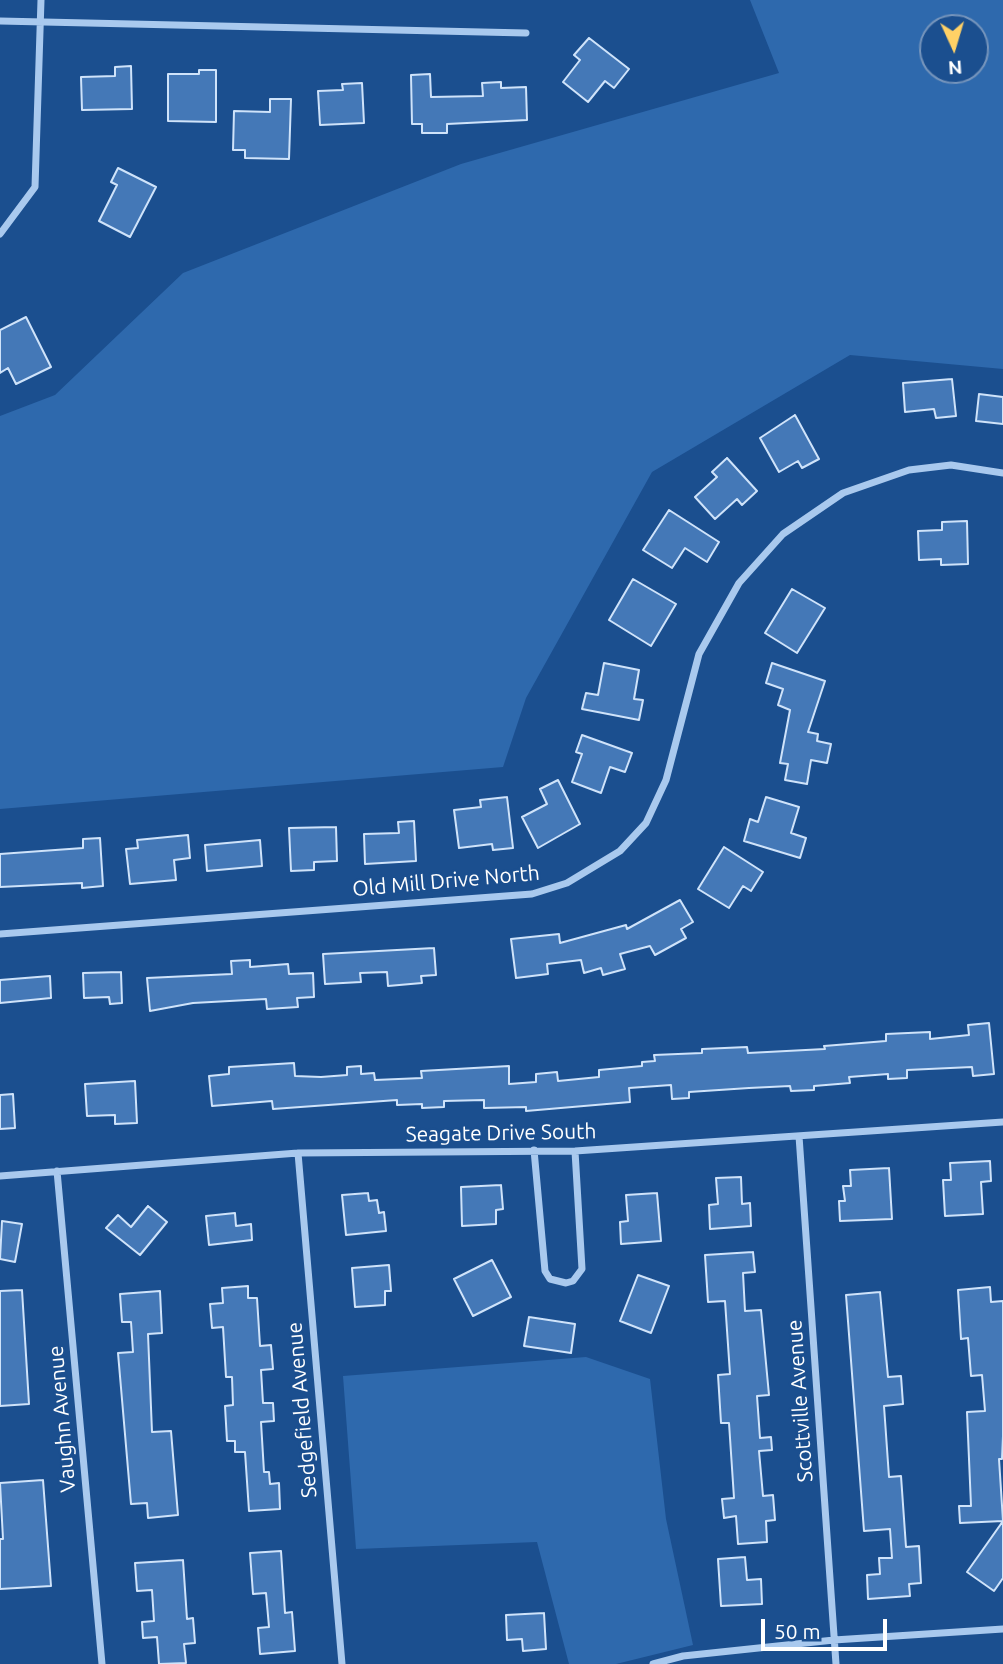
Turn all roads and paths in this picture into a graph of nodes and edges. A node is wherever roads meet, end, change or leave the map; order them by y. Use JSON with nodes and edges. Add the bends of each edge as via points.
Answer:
{"nodes":[{"id":1,"x":41,"y":0,"type":"edge"},
{"id":2,"x":0,"y":21,"type":"edge"},
{"id":3,"x":42,"y":23,"type":"junction"},
{"id":4,"x":526,"y":33,"type":"dead end"},
{"id":5,"x":0,"y":234,"type":"edge"},
{"id":6,"x":1003,"y":473,"type":"edge"},
{"id":7,"x":0,"y":933,"type":"edge"},
{"id":8,"x":1003,"y":1122,"type":"edge"},
{"id":9,"x":799,"y":1136,"type":"junction"},
{"id":10,"x":534,"y":1150,"type":"junction"},
{"id":11,"x":575,"y":1151,"type":"junction"},
{"id":12,"x":298,"y":1153,"type":"junction"},
{"id":13,"x":57,"y":1171,"type":"junction"},
{"id":14,"x":0,"y":1176,"type":"edge"},
{"id":15,"x":1003,"y":1629,"type":"edge"},
{"id":16,"x":834,"y":1640,"type":"junction"},
{"id":17,"x":102,"y":1664,"type":"edge"},
{"id":18,"x":342,"y":1664,"type":"edge"},
{"id":19,"x":653,"y":1664,"type":"edge"},
{"id":20,"x":836,"y":1664,"type":"edge"}],
"edges":[{"from":1,"to":3,"type":"street"},
{"from":2,"to":3,"type":"street"},
{"from":3,"to":4,"type":"street"},
{"from":3,"to":5,"type":"street","via":[[35,187]]},
{"from":6,"to":7,"type":"street","name":"Old Mill Drive North","via":[[951,465],[909,470],[843,493],[783,534],[739,583],[699,654],[666,780],[646,823],[620,851],[567,883],[532,894]]},
{"from":8,"to":9,"type":"street","name":"Seagate Drive South"},
{"from":9,"to":11,"type":"street","name":"Seagate Drive South"},
{"from":9,"to":16,"type":"street","name":"Scottville Avenue"},
{"from":10,"to":11,"type":"street","name":"Seagate Drive South"},
{"from":10,"to":11,"type":"street","via":[[545,1271],[550,1279],[566,1283],[578,1276],[583,1258]]},
{"from":10,"to":12,"type":"street","name":"Seagate Drive South"},
{"from":12,"to":13,"type":"street","name":"Seagate Drive South"},
{"from":12,"to":18,"type":"street","name":"Sedgefield Avenue"},
{"from":13,"to":14,"type":"street","name":"Seagate Drive South"},
{"from":13,"to":17,"type":"street","name":"Vaughn Avenue"},
{"from":15,"to":16,"type":"street"},
{"from":16,"to":19,"type":"street","via":[[683,1656]]},
{"from":16,"to":20,"type":"street","name":"Scottville Avenue"}]}
